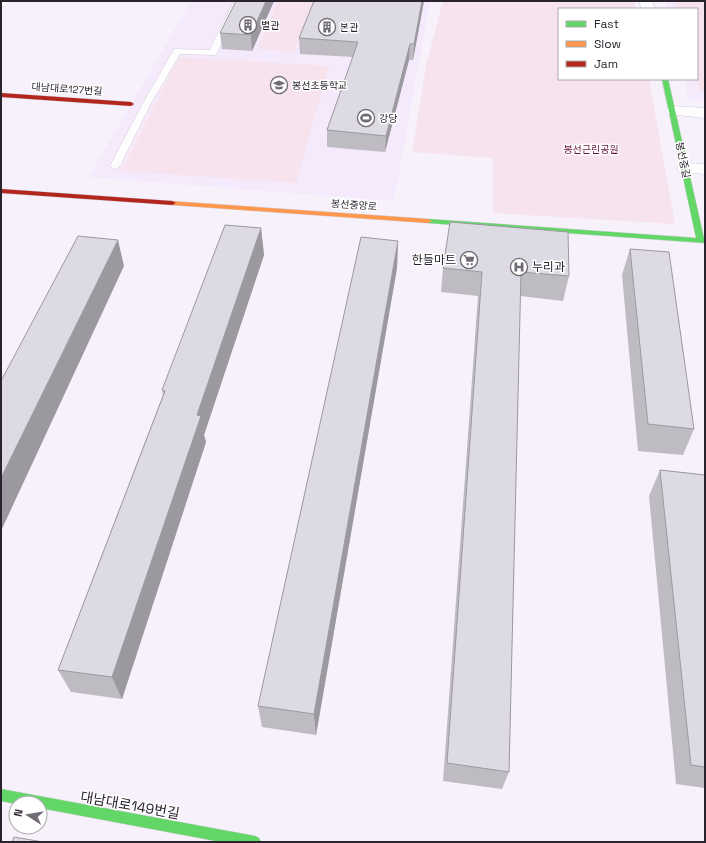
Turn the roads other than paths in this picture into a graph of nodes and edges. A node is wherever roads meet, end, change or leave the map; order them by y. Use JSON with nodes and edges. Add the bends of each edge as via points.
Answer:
{"nodes":[{"id":1,"x":3,"y":1,"type":"edge"},
{"id":2,"x":238,"y":1,"type":"edge"},
{"id":3,"x":1,"y":3,"type":"edge"},
{"id":4,"x":665,"y":80,"type":"edge"},
{"id":5,"x":1,"y":95,"type":"edge"},
{"id":6,"x":131,"y":104,"type":"joint"},
{"id":7,"x":146,"y":105,"type":"junction"},
{"id":8,"x":673,"y":111,"type":"junction"},
{"id":9,"x":705,"y":113,"type":"edge"},
{"id":10,"x":115,"y":166,"type":"dead end"},
{"id":11,"x":684,"y":168,"type":"junction"},
{"id":12,"x":705,"y":169,"type":"edge"},
{"id":13,"x":1,"y":191,"type":"edge"},
{"id":14,"x":703,"y":240,"type":"edge"},
{"id":15,"x":1,"y":795,"type":"edge"},
{"id":16,"x":254,"y":842,"type":"edge"}],
"edges":[{"from":1,"to":3,"type":"street"},
{"from":2,"to":7,"type":"lane","via":[[213,53],[177,51]]},
{"from":4,"to":8,"type":"street","name":"봉선중길"},
{"from":5,"to":6,"type":"street","name":"대남대로127번길"},
{"from":6,"to":7,"type":"lane"},
{"from":7,"to":10,"type":"lane"},
{"from":8,"to":9,"type":"street"},
{"from":8,"to":11,"type":"street","name":"봉선중길"},
{"from":11,"to":12,"type":"street"},
{"from":11,"to":14,"type":"street","name":"봉선중길"},
{"from":13,"to":14,"type":"street","name":"봉선중앙로"},
{"from":15,"to":16,"type":"street","name":"대남대로149번길"}]}
